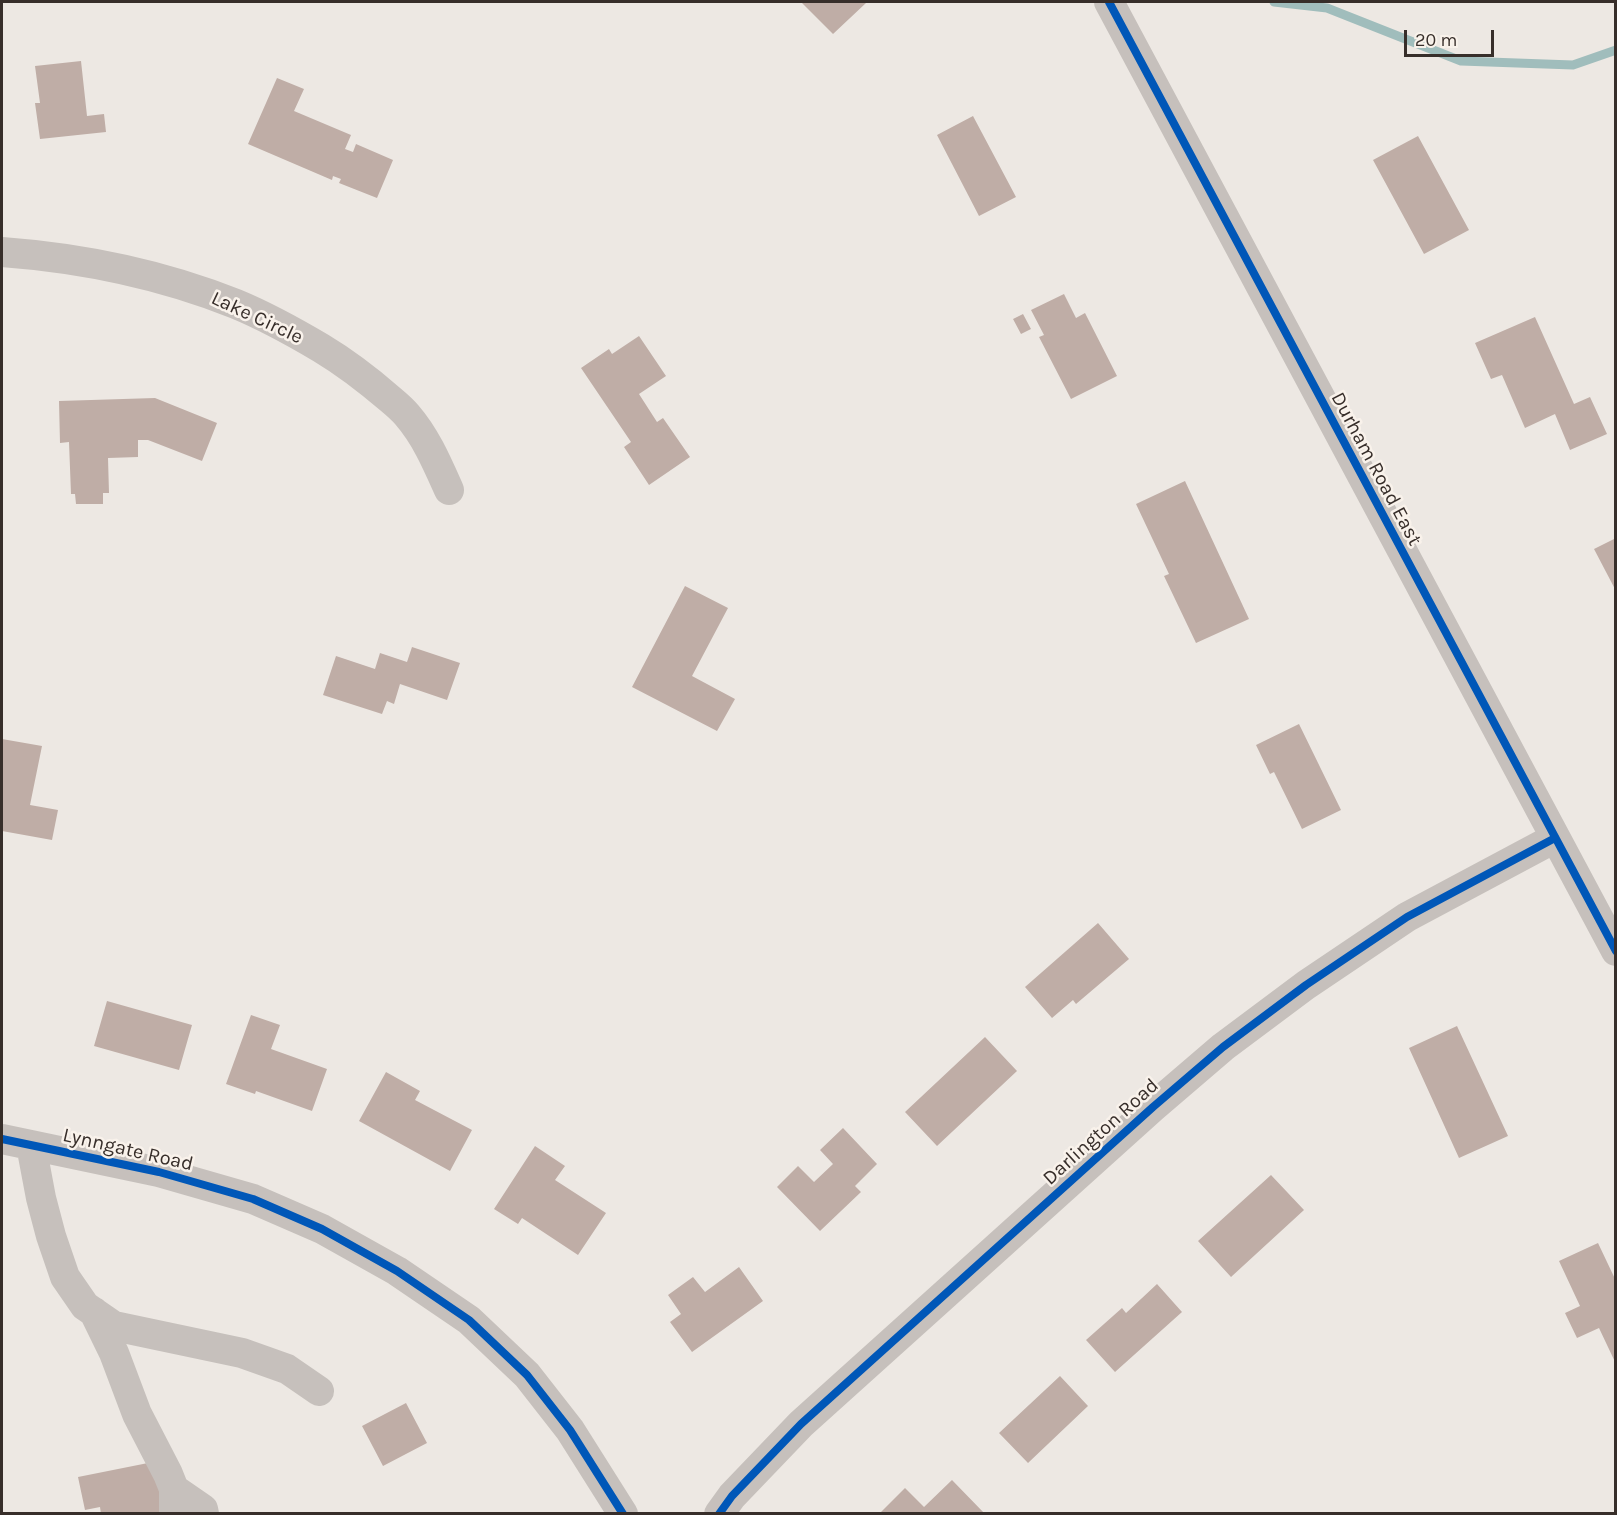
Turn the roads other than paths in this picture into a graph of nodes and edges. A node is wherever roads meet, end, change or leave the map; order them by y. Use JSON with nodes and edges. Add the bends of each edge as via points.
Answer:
{"nodes":[{"id":1,"x":1108,"y":2,"type":"edge"},
{"id":2,"x":2,"y":252,"type":"edge"},
{"id":3,"x":449,"y":490,"type":"dead end"},
{"id":4,"x":1555,"y":838,"type":"junction"},
{"id":5,"x":1616,"y":951,"type":"edge"},
{"id":6,"x":2,"y":1139,"type":"edge"},
{"id":7,"x":31,"y":1145,"type":"junction"},
{"id":8,"x":94,"y":1312,"type":"junction"},
{"id":9,"x":319,"y":1391,"type":"dead end"},
{"id":10,"x":174,"y":1501,"type":"edge"},
{"id":11,"x":204,"y":1514,"type":"edge"},
{"id":12,"x":623,"y":1514,"type":"edge"},
{"id":13,"x":719,"y":1514,"type":"edge"}],
"edges":[{"from":1,"to":4,"type":"street","name":"Durham Road East"},
{"from":2,"to":3,"type":"street","name":"Lake Circle","via":[[109,265],[174,282],[237,304],[295,333],[345,363],[406,414],[431,449]]},
{"from":4,"to":5,"type":"street","name":"Durham Road East"},
{"from":4,"to":13,"type":"street","name":"Darlington Road","via":[[1407,916],[1223,1047],[801,1424]]},
{"from":6,"to":7,"type":"street","name":"Lynngate Road"},
{"from":7,"to":8,"type":"street","via":[[49,1227],[65,1276]]},
{"from":7,"to":12,"type":"street","name":"Lynngate Road","via":[[159,1172],[253,1199],[322,1229],[398,1271],[469,1320],[527,1375],[570,1430]]},
{"from":8,"to":9,"type":"street","via":[[114,1326],[242,1353],[287,1369]]},
{"from":8,"to":10,"type":"street","via":[[137,1414],[168,1474]]},
{"from":10,"to":11,"type":"street","via":[[203,1509]]}]}
